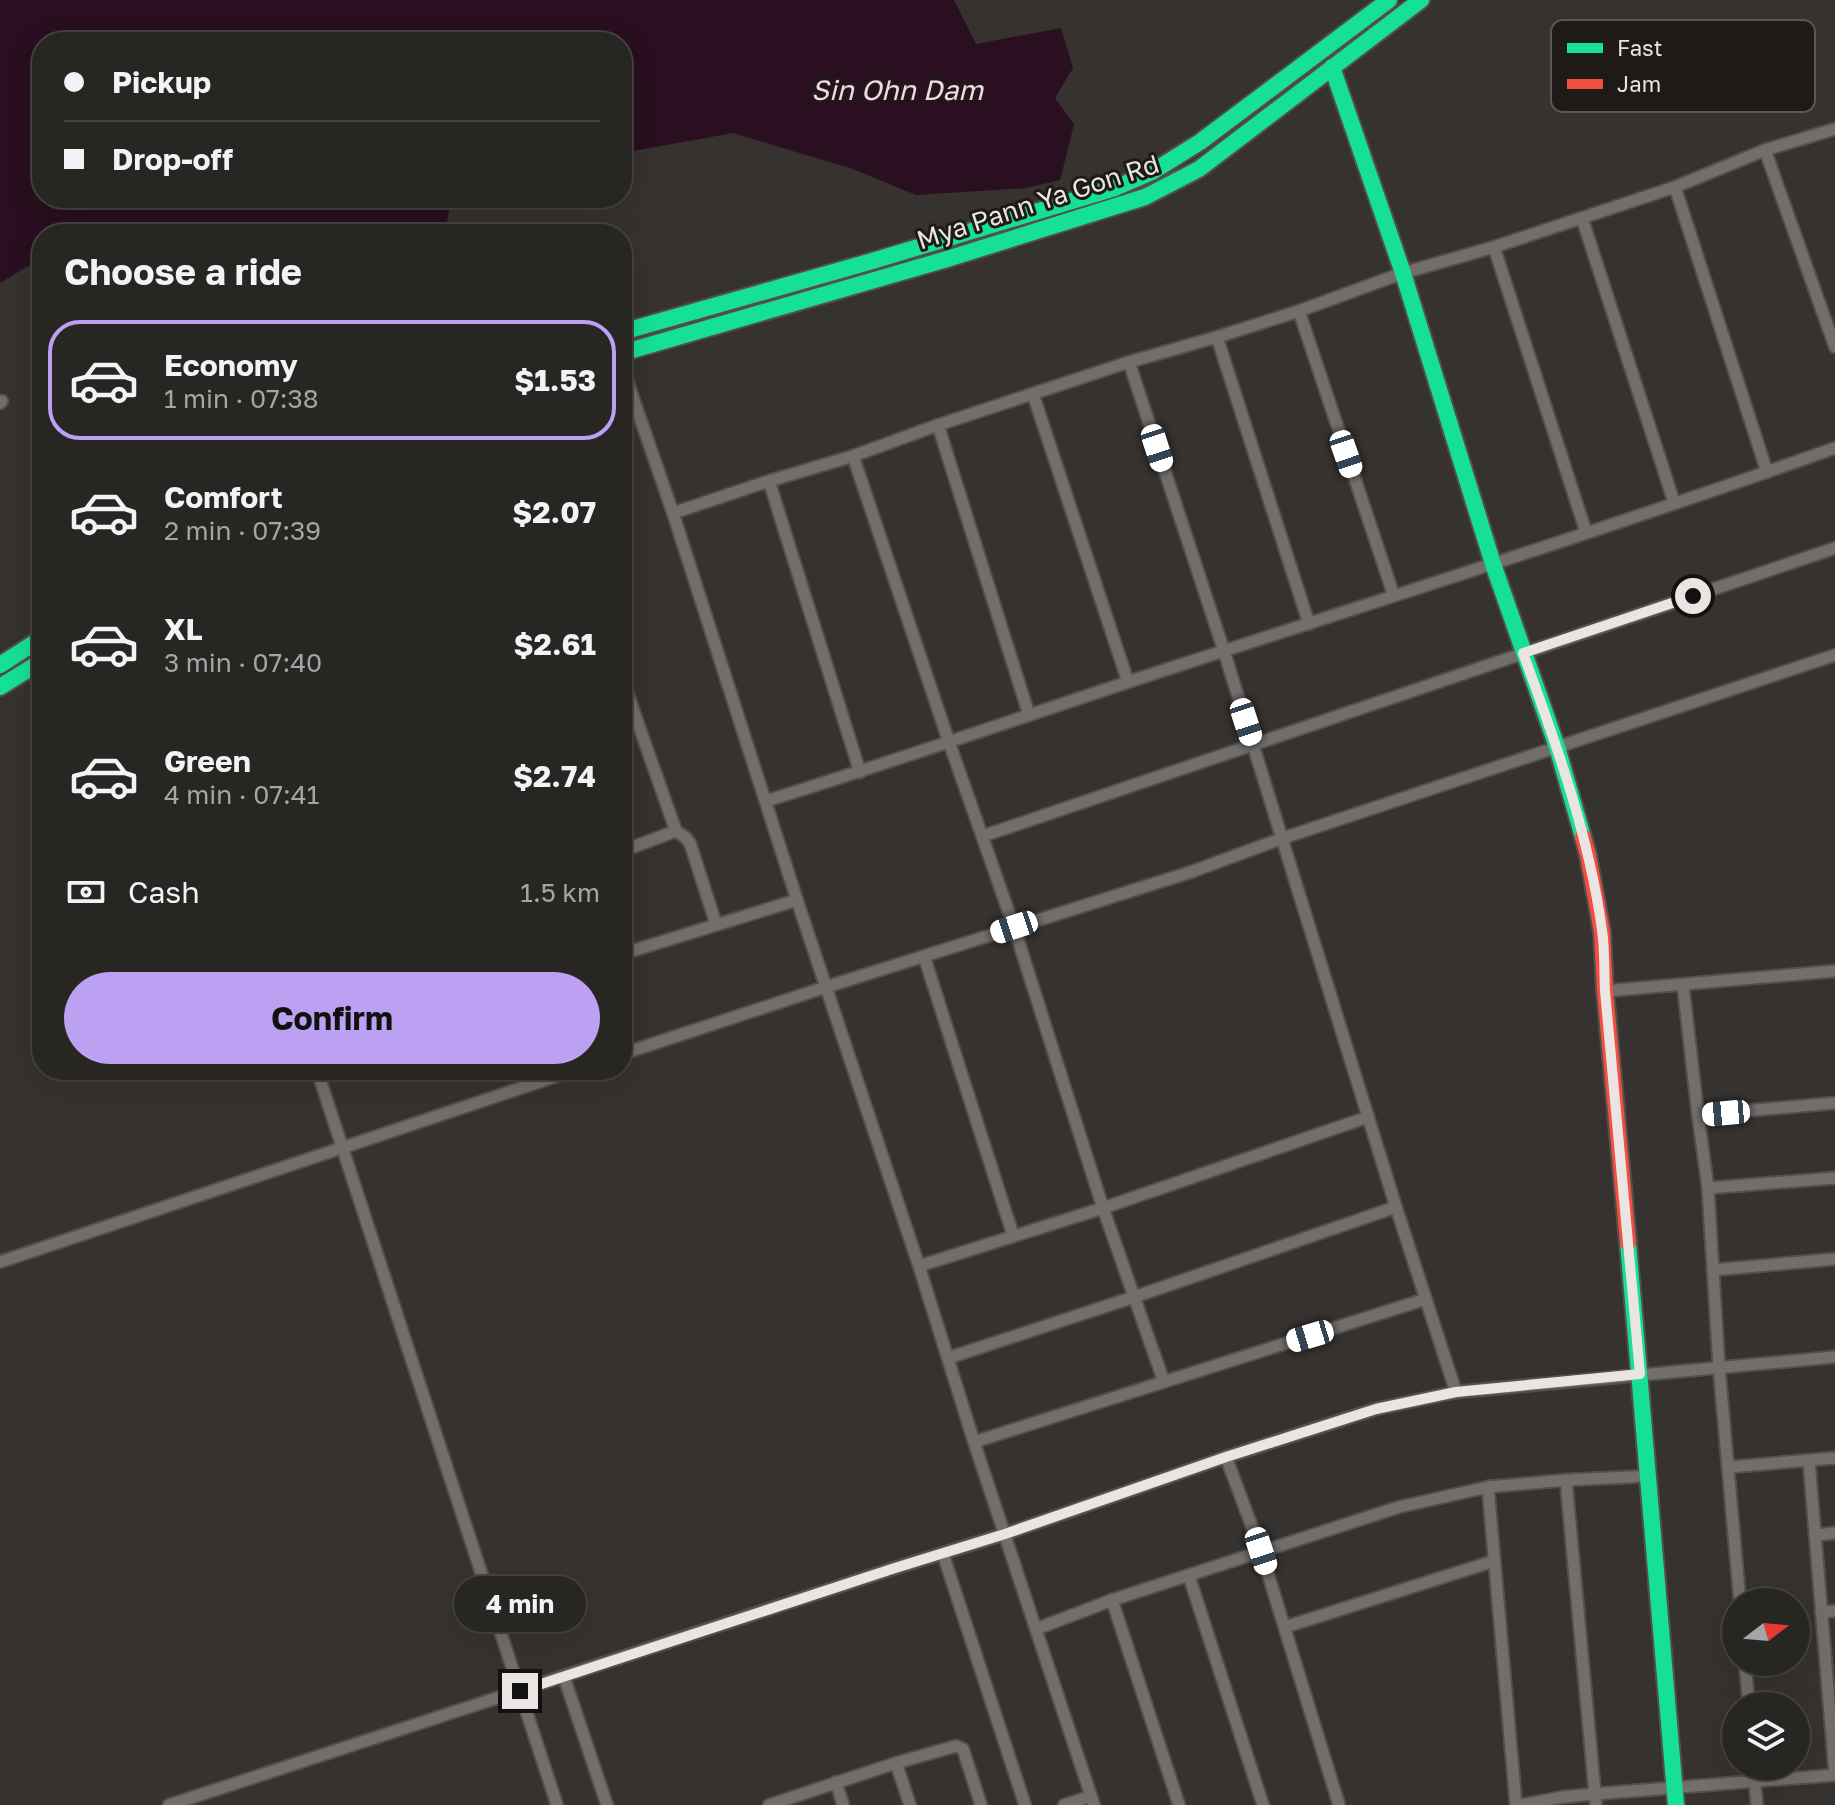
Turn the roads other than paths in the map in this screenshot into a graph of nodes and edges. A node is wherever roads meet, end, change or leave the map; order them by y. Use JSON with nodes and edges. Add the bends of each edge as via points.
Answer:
{"nodes":[{"id":1,"x":1389,"y":0,"type":"edge"},
{"id":2,"x":1421,"y":0,"type":"edge"},
{"id":3,"x":1332,"y":67,"type":"junction"},
{"id":4,"x":1835,"y":129,"type":"edge"},
{"id":5,"x":1765,"y":150,"type":"junction"},
{"id":6,"x":1675,"y":187,"type":"junction"},
{"id":7,"x":1582,"y":218,"type":"junction"},
{"id":8,"x":1494,"y":247,"type":"junction"},
{"id":9,"x":1403,"y":273,"type":"junction"},
{"id":10,"x":1299,"y":311,"type":"junction"},
{"id":11,"x":632,"y":329,"type":"edge"},
{"id":12,"x":1217,"y":337,"type":"junction"},
{"id":13,"x":1835,"y":347,"type":"edge"},
{"id":14,"x":632,"y":350,"type":"edge"},
{"id":15,"x":1129,"y":362,"type":"junction"},
{"id":16,"x":1033,"y":394,"type":"junction"},
{"id":17,"x":632,"y":395,"type":"edge"},
{"id":18,"x":938,"y":425,"type":"junction"},
{"id":19,"x":1835,"y":448,"type":"edge"},
{"id":20,"x":853,"y":456,"type":"junction"},
{"id":21,"x":1767,"y":472,"type":"junction"},
{"id":22,"x":769,"y":481,"type":"junction"},
{"id":23,"x":1674,"y":502,"type":"junction"},
{"id":24,"x":673,"y":513,"type":"junction"},
{"id":25,"x":1586,"y":532,"type":"junction"},
{"id":26,"x":1835,"y":548,"type":"edge"},
{"id":27,"x":1493,"y":564,"type":"junction"},
{"id":28,"x":1394,"y":596,"type":"junction"},
{"id":29,"x":1309,"y":624,"type":"junction"},
{"id":30,"x":32,"y":644,"type":"edge"},
{"id":31,"x":1224,"y":651,"type":"junction"},
{"id":32,"x":1523,"y":653,"type":"junction"},
{"id":33,"x":1835,"y":655,"type":"edge"},
{"id":34,"x":0,"y":665,"type":"edge"},
{"id":35,"x":32,"y":667,"type":"edge"},
{"id":36,"x":1128,"y":682,"type":"junction"},
{"id":37,"x":0,"y":687,"type":"edge"},
{"id":38,"x":632,"y":706,"type":"edge"},
{"id":39,"x":1029,"y":715,"type":"junction"},
{"id":40,"x":949,"y":742,"type":"junction"},
{"id":41,"x":1253,"y":745,"type":"junction"},
{"id":42,"x":1557,"y":747,"type":"junction"},
{"id":43,"x":860,"y":772,"type":"junction"},
{"id":44,"x":766,"y":801,"type":"junction"},
{"id":45,"x":676,"y":831,"type":"junction"},
{"id":46,"x":983,"y":836,"type":"junction"},
{"id":47,"x":1283,"y":838,"type":"junction"},
{"id":48,"x":632,"y":847,"type":"edge"},
{"id":49,"x":797,"y":900,"type":"junction"},
{"id":50,"x":716,"y":924,"type":"junction"},
{"id":51,"x":1014,"y":927,"type":"junction"},
{"id":52,"x":632,"y":951,"type":"edge"},
{"id":53,"x":924,"y":956,"type":"junction"},
{"id":54,"x":1835,"y":971,"type":"edge"},
{"id":55,"x":1683,"y":985,"type":"junction"},
{"id":56,"x":826,"y":987,"type":"junction"},
{"id":57,"x":1605,"y":991,"type":"junction"},
{"id":58,"x":632,"y":1051,"type":"edge"},
{"id":59,"x":320,"y":1080,"type":"edge"},
{"id":60,"x":545,"y":1080,"type":"edge"},
{"id":61,"x":1835,"y":1103,"type":"edge"},
{"id":62,"x":1698,"y":1115,"type":"junction"},
{"id":63,"x":1368,"y":1117,"type":"junction"},
{"id":64,"x":343,"y":1147,"type":"junction"},
{"id":65,"x":1835,"y":1178,"type":"edge"},
{"id":66,"x":1708,"y":1188,"type":"junction"},
{"id":67,"x":1396,"y":1207,"type":"junction"},
{"id":68,"x":1103,"y":1208,"type":"junction"},
{"id":69,"x":1013,"y":1235,"type":"junction"},
{"id":70,"x":1835,"y":1259,"type":"edge"},
{"id":71,"x":0,"y":1262,"type":"edge"},
{"id":72,"x":919,"y":1266,"type":"junction"},
{"id":73,"x":1713,"y":1270,"type":"junction"},
{"id":74,"x":1134,"y":1297,"type":"junction"},
{"id":75,"x":1426,"y":1299,"type":"junction"},
{"id":76,"x":1835,"y":1357,"type":"edge"},
{"id":77,"x":948,"y":1358,"type":"junction"},
{"id":78,"x":1719,"y":1367,"type":"junction"},
{"id":79,"x":1640,"y":1374,"type":"junction"},
{"id":80,"x":1164,"y":1382,"type":"junction"},
{"id":81,"x":1456,"y":1392,"type":"junction"},
{"id":82,"x":974,"y":1442,"type":"junction"},
{"id":83,"x":1226,"y":1457,"type":"junction"},
{"id":84,"x":1835,"y":1458,"type":"edge"},
{"id":85,"x":1809,"y":1461,"type":"junction"},
{"id":86,"x":1729,"y":1467,"type":"junction"},
{"id":87,"x":1649,"y":1476,"type":"junction"},
{"id":88,"x":1566,"y":1480,"type":"junction"},
{"id":89,"x":1488,"y":1487,"type":"junction"},
{"id":90,"x":1835,"y":1533,"type":"edge"},
{"id":91,"x":1005,"y":1534,"type":"junction"},
{"id":92,"x":1815,"y":1535,"type":"junction"},
{"id":93,"x":1261,"y":1551,"type":"junction"},
{"id":94,"x":943,"y":1554,"type":"junction"},
{"id":95,"x":1494,"y":1561,"type":"junction"},
{"id":96,"x":1189,"y":1576,"type":"junction"},
{"id":97,"x":1739,"y":1588,"type":"edge"},
{"id":98,"x":1112,"y":1600,"type":"junction"},
{"id":99,"x":1835,"y":1611,"type":"edge"},
{"id":100,"x":1821,"y":1612,"type":"junction"},
{"id":101,"x":1285,"y":1627,"type":"junction"},
{"id":102,"x":1036,"y":1629,"type":"junction"},
{"id":103,"x":564,"y":1677,"type":"junction"},
{"id":104,"x":520,"y":1691,"type":"junction"},
{"id":105,"x":1832,"y":1695,"type":"edge"},
{"id":106,"x":896,"y":1763,"type":"junction"},
{"id":107,"x":1835,"y":1774,"type":"edge"},
{"id":108,"x":1810,"y":1776,"type":"edge"},
{"id":109,"x":1755,"y":1780,"type":"joint"},
{"id":110,"x":836,"y":1782,"type":"junction"},
{"id":111,"x":1674,"y":1787,"type":"junction"},
{"id":112,"x":1595,"y":1799,"type":"edge"},
{"id":113,"x":1092,"y":1800,"type":"edge"},
{"id":114,"x":774,"y":1804,"type":"edge"},
{"id":115,"x":169,"y":1805,"type":"edge"},
{"id":116,"x":557,"y":1805,"type":"edge"},
{"id":117,"x":607,"y":1805,"type":"edge"},
{"id":118,"x":843,"y":1805,"type":"edge"},
{"id":119,"x":910,"y":1805,"type":"edge"},
{"id":120,"x":981,"y":1805,"type":"edge"},
{"id":121,"x":1025,"y":1805,"type":"edge"},
{"id":122,"x":1064,"y":1805,"type":"edge"},
{"id":123,"x":1179,"y":1805,"type":"edge"},
{"id":124,"x":1263,"y":1805,"type":"edge"},
{"id":125,"x":1339,"y":1805,"type":"edge"},
{"id":126,"x":1518,"y":1805,"type":"edge"},
{"id":127,"x":1676,"y":1805,"type":"edge"},
{"id":128,"x":1757,"y":1805,"type":"edge"}],
"edges":[{"from":1,"to":11,"type":"main road","name":"Mya Pann Ya Gon Rd","via":[[1152,172],[1115,188]]},
{"from":2,"to":3,"type":"main road","name":"Mya Pann Ya Gon Rd"},
{"from":3,"to":9,"type":"main road"},
{"from":3,"to":14,"type":"main road","name":"Mya Pann Ya Gon Rd","via":[[1199,169],[1145,197]]},
{"from":4,"to":5,"type":"street"},
{"from":5,"to":6,"type":"street"},
{"from":5,"to":13,"type":"street"},
{"from":6,"to":7,"type":"street"},
{"from":6,"to":21,"type":"street"},
{"from":7,"to":8,"type":"street"},
{"from":7,"to":23,"type":"street"},
{"from":8,"to":9,"type":"street"},
{"from":8,"to":25,"type":"street"},
{"from":9,"to":10,"type":"street"},
{"from":9,"to":27,"type":"main road"},
{"from":10,"to":12,"type":"street"},
{"from":10,"to":28,"type":"street"},
{"from":12,"to":15,"type":"street"},
{"from":12,"to":29,"type":"street"},
{"from":15,"to":16,"type":"street"},
{"from":15,"to":31,"type":"street"},
{"from":16,"to":18,"type":"street"},
{"from":16,"to":36,"type":"street"},
{"from":17,"to":24,"type":"street"},
{"from":18,"to":20,"type":"street"},
{"from":18,"to":39,"type":"street"},
{"from":19,"to":21,"type":"street"},
{"from":20,"to":22,"type":"street"},
{"from":20,"to":40,"type":"street"},
{"from":21,"to":23,"type":"street"},
{"from":22,"to":24,"type":"street"},
{"from":22,"to":43,"type":"street"},
{"from":23,"to":25,"type":"street"},
{"from":24,"to":44,"type":"street"},
{"from":25,"to":27,"type":"street"},
{"from":26,"to":32,"type":"street"},
{"from":27,"to":28,"type":"street"},
{"from":27,"to":32,"type":"main road"},
{"from":28,"to":29,"type":"street"},
{"from":29,"to":31,"type":"street"},
{"from":30,"to":34,"type":"main road"},
{"from":31,"to":36,"type":"street"},
{"from":31,"to":41,"type":"street"},
{"from":32,"to":41,"type":"street"},
{"from":32,"to":42,"type":"main road"},
{"from":33,"to":42,"type":"street"},
{"from":35,"to":37,"type":"main road"},
{"from":36,"to":39,"type":"street"},
{"from":38,"to":45,"type":"street"},
{"from":39,"to":40,"type":"street"},
{"from":40,"to":43,"type":"street"},
{"from":40,"to":46,"type":"street"},
{"from":41,"to":46,"type":"street"},
{"from":41,"to":47,"type":"street"},
{"from":42,"to":47,"type":"street"},
{"from":42,"to":57,"type":"main road","via":[[1588,855],[1602,932]]},
{"from":43,"to":44,"type":"street"},
{"from":44,"to":49,"type":"street"},
{"from":45,"to":48,"type":"street"},
{"from":45,"to":50,"type":"street","via":[[690,843]]},
{"from":46,"to":51,"type":"street"},
{"from":47,"to":51,"type":"street"},
{"from":47,"to":63,"type":"street"},
{"from":49,"to":50,"type":"street"},
{"from":49,"to":56,"type":"street"},
{"from":50,"to":52,"type":"street"},
{"from":51,"to":53,"type":"street"},
{"from":51,"to":68,"type":"street"},
{"from":53,"to":56,"type":"street"},
{"from":53,"to":69,"type":"street"},
{"from":54,"to":55,"type":"street"},
{"from":55,"to":57,"type":"street"},
{"from":55,"to":62,"type":"street"},
{"from":56,"to":58,"type":"street"},
{"from":56,"to":72,"type":"street"},
{"from":57,"to":79,"type":"main road"},
{"from":59,"to":64,"type":"street"},
{"from":60,"to":64,"type":"street"},
{"from":61,"to":62,"type":"street"},
{"from":62,"to":66,"type":"street"},
{"from":63,"to":67,"type":"street"},
{"from":63,"to":68,"type":"street"},
{"from":64,"to":71,"type":"street"},
{"from":64,"to":104,"type":"street"},
{"from":65,"to":66,"type":"street"},
{"from":66,"to":73,"type":"street"},
{"from":67,"to":74,"type":"street"},
{"from":67,"to":75,"type":"street"},
{"from":68,"to":69,"type":"street"},
{"from":68,"to":74,"type":"street"},
{"from":69,"to":72,"type":"street"},
{"from":70,"to":73,"type":"street"},
{"from":72,"to":77,"type":"street"},
{"from":73,"to":78,"type":"street"},
{"from":74,"to":77,"type":"street"},
{"from":74,"to":80,"type":"street"},
{"from":75,"to":80,"type":"street"},
{"from":75,"to":81,"type":"street"},
{"from":76,"to":78,"type":"street"},
{"from":77,"to":82,"type":"street"},
{"from":78,"to":79,"type":"street"},
{"from":78,"to":86,"type":"street"},
{"from":79,"to":81,"type":"street"},
{"from":79,"to":87,"type":"main road"},
{"from":80,"to":82,"type":"street"},
{"from":81,"to":83,"type":"street","via":[[1376,1409]]},
{"from":82,"to":91,"type":"street"},
{"from":83,"to":91,"type":"street"},
{"from":83,"to":93,"type":"street"},
{"from":84,"to":85,"type":"street"},
{"from":85,"to":86,"type":"street"},
{"from":85,"to":92,"type":"street"},
{"from":86,"to":97,"type":"street"},
{"from":87,"to":88,"type":"street"},
{"from":87,"to":111,"type":"main road"},
{"from":88,"to":89,"type":"street"},
{"from":88,"to":112,"type":"street"},
{"from":89,"to":93,"type":"street","via":[[1399,1507]]},
{"from":89,"to":95,"type":"street"},
{"from":90,"to":92,"type":"street"},
{"from":91,"to":94,"type":"street"},
{"from":91,"to":102,"type":"street"},
{"from":92,"to":100,"type":"street"},
{"from":93,"to":96,"type":"street"},
{"from":93,"to":101,"type":"street"},
{"from":94,"to":103,"type":"street"},
{"from":94,"to":121,"type":"street"},
{"from":95,"to":101,"type":"street"},
{"from":95,"to":126,"type":"street"},
{"from":96,"to":98,"type":"street"},
{"from":96,"to":124,"type":"street"},
{"from":98,"to":102,"type":"street"},
{"from":98,"to":123,"type":"street"},
{"from":99,"to":100,"type":"street"},
{"from":100,"to":105,"type":"street"},
{"from":101,"to":125,"type":"street"},
{"from":102,"to":113,"type":"street"},
{"from":103,"to":104,"type":"street"},
{"from":103,"to":117,"type":"street"},
{"from":104,"to":115,"type":"street"},
{"from":104,"to":116,"type":"street"},
{"from":105,"to":107,"type":"street"},
{"from":106,"to":110,"type":"street"},
{"from":106,"to":119,"type":"street"},
{"from":106,"to":120,"type":"street","via":[[961,1747]]},
{"from":107,"to":108,"type":"street"},
{"from":109,"to":111,"type":"street"},
{"from":109,"to":128,"type":"street"},
{"from":110,"to":114,"type":"street"},
{"from":110,"to":118,"type":"street"},
{"from":111,"to":112,"type":"street"},
{"from":111,"to":127,"type":"main road"},
{"from":112,"to":126,"type":"street","via":[[1563,1797]]},
{"from":113,"to":122,"type":"street"}]}
